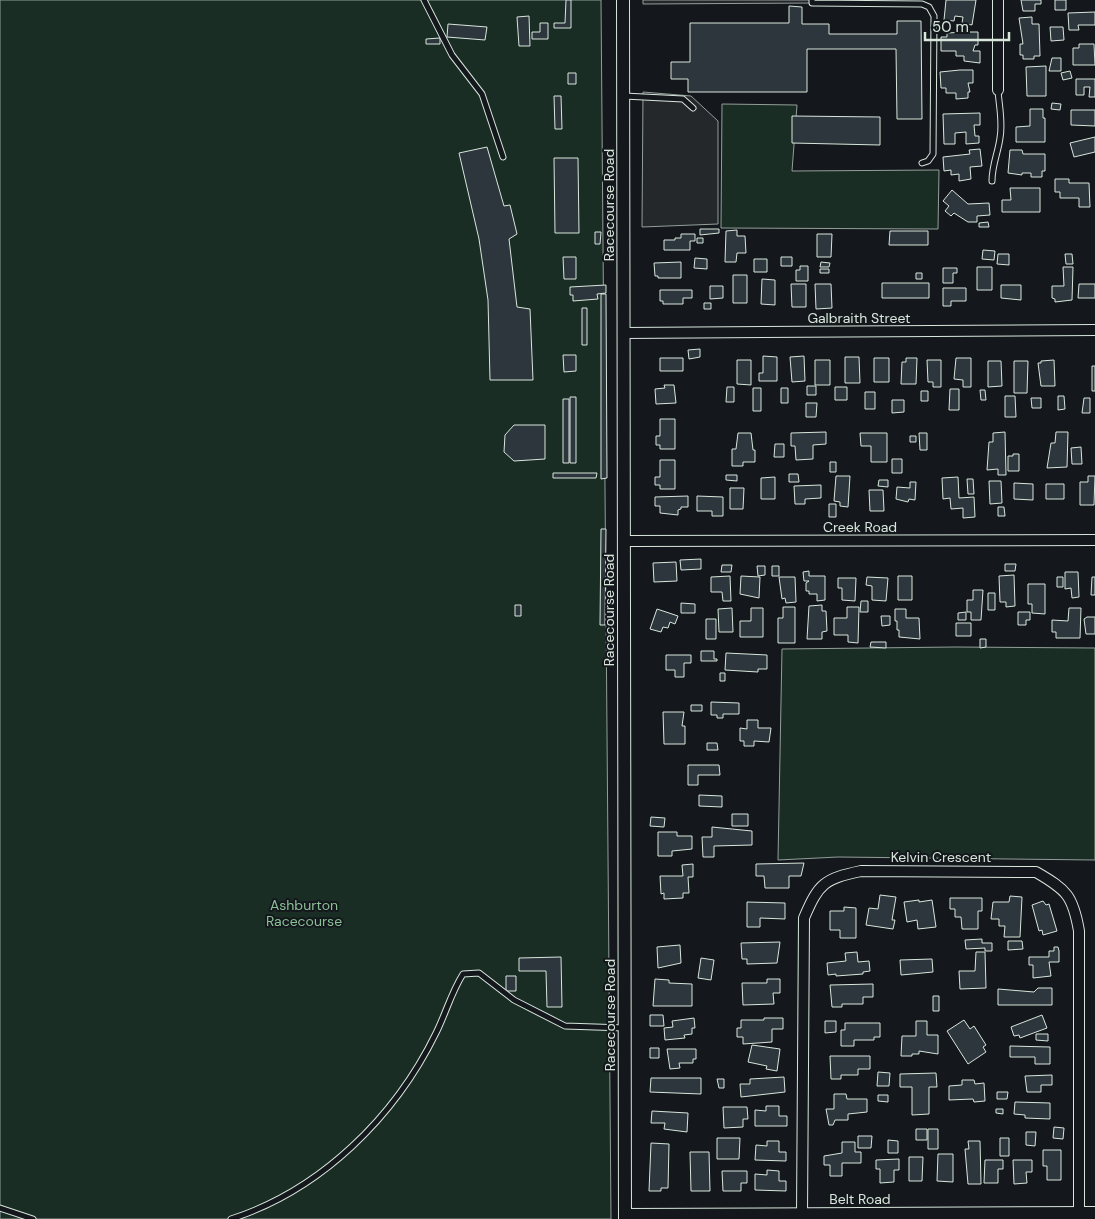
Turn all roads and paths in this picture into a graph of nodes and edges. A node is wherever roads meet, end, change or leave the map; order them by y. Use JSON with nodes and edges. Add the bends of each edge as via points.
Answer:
{"nodes":[{"id":1,"x":424,"y":0,"type":"edge"},
{"id":2,"x":623,"y":0,"type":"edge"},
{"id":3,"x":812,"y":0,"type":"edge"},
{"id":4,"x":998,"y":0,"type":"edge"},
{"id":5,"x":998,"y":90,"type":"joint"},
{"id":6,"x":624,"y":96,"type":"junction"},
{"id":7,"x":692,"y":108,"type":"dead end"},
{"id":8,"x":503,"y":157,"type":"dead end"},
{"id":9,"x":922,"y":163,"type":"dead end"},
{"id":10,"x":992,"y":181,"type":"dead end"},
{"id":11,"x":1095,"y":330,"type":"edge"},
{"id":12,"x":624,"y":333,"type":"junction"},
{"id":13,"x":1095,"y":540,"type":"edge"},
{"id":14,"x":624,"y":541,"type":"junction"},
{"id":15,"x":625,"y":1028,"type":"junction"},
{"id":16,"x":0,"y":1208,"type":"edge"},
{"id":17,"x":1078,"y":1213,"type":"junction"},
{"id":18,"x":1095,"y":1213,"type":"edge"},
{"id":19,"x":802,"y":1214,"type":"junction"},
{"id":20,"x":625,"y":1217,"type":"edge"},
{"id":21,"x":874,"y":1217,"type":"edge"},
{"id":22,"x":33,"y":1219,"type":"edge"},
{"id":23,"x":231,"y":1219,"type":"edge"}],
"edges":[{"from":1,"to":8,"type":"lane","via":[[452,54],[482,94]]},
{"from":2,"to":6,"type":"street","name":"Racecourse Road"},
{"from":3,"to":9,"type":"lane","via":[[812,3],[922,4],[932,10],[933,154]]},
{"from":4,"to":5,"type":"street"},
{"from":5,"to":10,"type":"lane","via":[[1001,126]]},
{"from":6,"to":7,"type":"lane","via":[[683,98]]},
{"from":6,"to":12,"type":"street","name":"Racecourse Road"},
{"from":11,"to":12,"type":"street","name":"Galbraith Street"},
{"from":12,"to":14,"type":"street","name":"Racecourse Road"},
{"from":13,"to":14,"type":"street","name":"Creek Road"},
{"from":14,"to":15,"type":"street","name":"Racecourse Road"},
{"from":15,"to":20,"type":"street","name":"Racecourse Road"},
{"from":15,"to":23,"type":"lane","via":[[565,1026],[514,1000],[479,973],[463,974],[436,1033],[380,1118],[347,1152],[298,1189],[255,1211]]},
{"from":16,"to":22,"type":"lane"},
{"from":17,"to":18,"type":"street","name":"Belt Road"},
{"from":17,"to":19,"type":"street","name":"Kelvin Crescent","via":[[1079,931],[1075,905],[1054,882],[1036,872],[861,871],[832,877],[814,895],[804,918]]},
{"from":17,"to":21,"type":"street","name":"Belt Road"},
{"from":19,"to":20,"type":"street","name":"Belt Road"},
{"from":19,"to":21,"type":"street","name":"Belt Road"}]}
